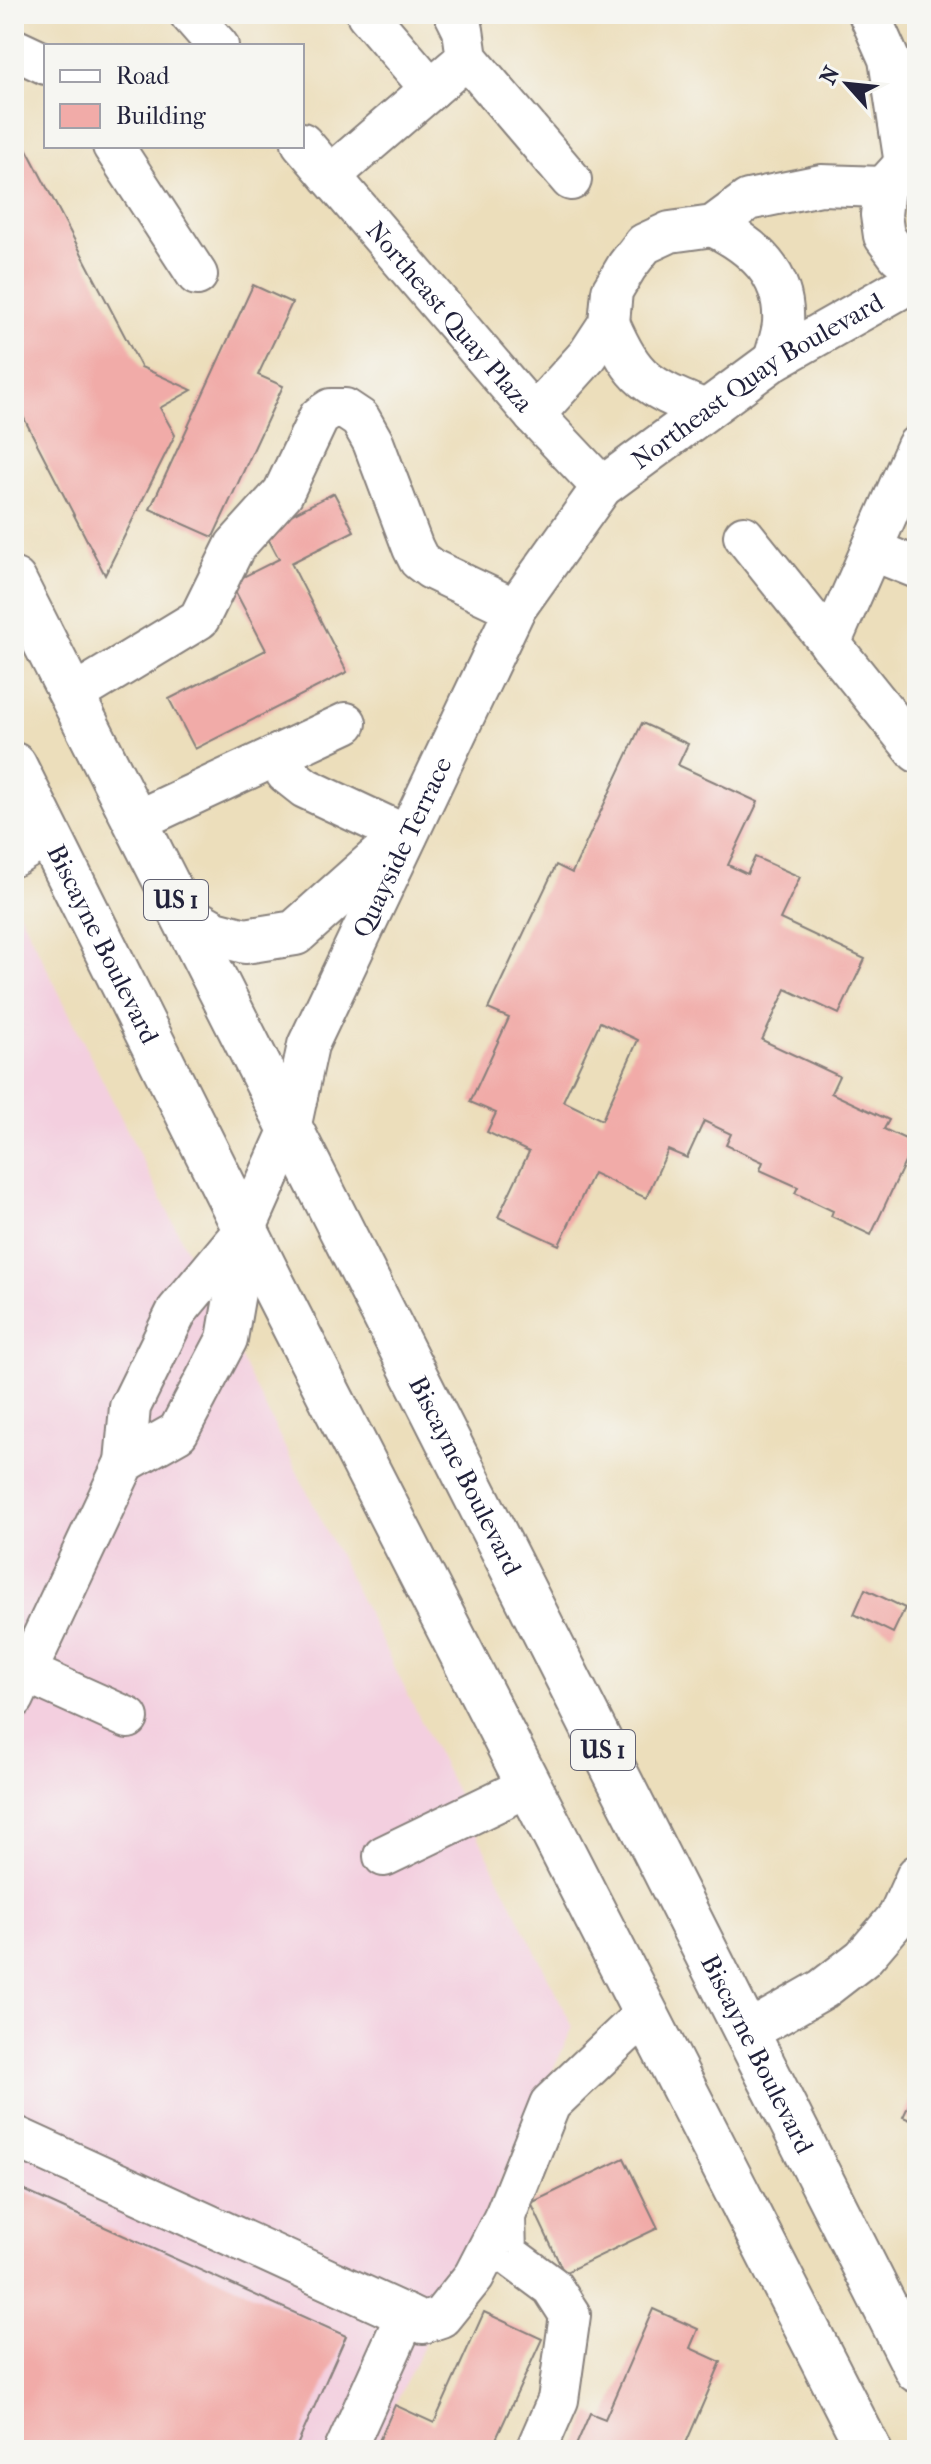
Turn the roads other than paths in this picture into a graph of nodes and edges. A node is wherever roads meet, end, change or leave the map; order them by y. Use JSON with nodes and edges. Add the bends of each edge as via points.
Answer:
{"nodes":[{"id":1,"x":190,"y":14,"type":"edge"},
{"id":2,"x":367,"y":14,"type":"edge"},
{"id":3,"x":455,"y":14,"type":"edge"},
{"id":4,"x":869,"y":14,"type":"edge"},
{"id":5,"x":216,"y":44,"type":"edge"},
{"id":6,"x":14,"y":49,"type":"edge"},
{"id":7,"x":467,"y":58,"type":"junction"},
{"id":8,"x":44,"y":63,"type":"edge"},
{"id":9,"x":431,"y":89,"type":"junction"},
{"id":10,"x":304,"y":145,"type":"edge"},
{"id":11,"x":114,"y":148,"type":"edge"},
{"id":12,"x":902,"y":171,"type":"edge"},
{"id":13,"x":330,"y":176,"type":"junction"},
{"id":14,"x":571,"y":180,"type":"dead end"},
{"id":15,"x":713,"y":226,"type":"junction"},
{"id":16,"x":917,"y":267,"type":"edge"},
{"id":17,"x":197,"y":275,"type":"dead end"},
{"id":18,"x":917,"y":279,"type":"edge"},
{"id":19,"x":609,"y":323,"type":"junction"},
{"id":20,"x":774,"y":360,"type":"junction"},
{"id":21,"x":705,"y":410,"type":"junction"},
{"id":22,"x":534,"y":415,"type":"junction"},
{"id":23,"x":915,"y":457,"type":"edge"},
{"id":24,"x":602,"y":487,"type":"junction"},
{"id":25,"x":744,"y":536,"type":"dead end"},
{"id":26,"x":872,"y":550,"type":"junction"},
{"id":27,"x":917,"y":568,"type":"edge"},
{"id":28,"x":14,"y":581,"type":"edge"},
{"id":29,"x":515,"y":609,"type":"junction"},
{"id":30,"x":830,"y":644,"type":"junction"},
{"id":31,"x":72,"y":696,"type":"junction"},
{"id":32,"x":346,"y":723,"type":"dead end"},
{"id":33,"x":917,"y":752,"type":"edge"},
{"id":34,"x":280,"y":754,"type":"junction"},
{"id":35,"x":14,"y":765,"type":"edge"},
{"id":36,"x":136,"y":821,"type":"junction"},
{"id":37,"x":405,"y":835,"type":"junction"},
{"id":38,"x":32,"y":846,"type":"edge"},
{"id":39,"x":184,"y":915,"type":"junction"},
{"id":40,"x":290,"y":1129,"type":"junction"},
{"id":41,"x":246,"y":1228,"type":"junction"},
{"id":42,"x":125,"y":1462,"type":"junction"},
{"id":43,"x":20,"y":1685,"type":"edge"},
{"id":44,"x":128,"y":1718,"type":"dead end"},
{"id":45,"x":529,"y":1786,"type":"junction"},
{"id":46,"x":384,"y":1856,"type":"dead end"},
{"id":47,"x":917,"y":1875,"type":"edge"},
{"id":48,"x":646,"y":2013,"type":"junction"},
{"id":49,"x":746,"y":2033,"type":"junction"},
{"id":50,"x":14,"y":2136,"type":"edge"},
{"id":51,"x":505,"y":2216,"type":"junction"},
{"id":52,"x":406,"y":2315,"type":"junction"},
{"id":53,"x":917,"y":2370,"type":"edge"},
{"id":54,"x":345,"y":2450,"type":"edge"},
{"id":55,"x":536,"y":2450,"type":"edge"},
{"id":56,"x":869,"y":2450,"type":"edge"}],
"edges":[{"from":1,"to":5,"type":"street"},
{"from":2,"to":9,"type":"street"},
{"from":3,"to":7,"type":"street"},
{"from":4,"to":12,"type":"street","via":[[889,59]]},
{"from":6,"to":8,"type":"street"},
{"from":7,"to":9,"type":"street"},
{"from":7,"to":14,"type":"street"},
{"from":9,"to":13,"type":"street"},
{"from":10,"to":13,"type":"street","name":"Northeast Quay Plaza"},
{"from":11,"to":17,"type":"street"},
{"from":12,"to":15,"type":"street","via":[[748,200]]},
{"from":12,"to":16,"type":"street","via":[[881,215],[884,236],[898,255]]},
{"from":13,"to":22,"type":"street","name":"Northeast Quay Plaza"},
{"from":15,"to":19,"type":"street","via":[[670,232],[644,244],[612,291]]},
{"from":15,"to":20,"type":"street","via":[[762,259],[779,290],[783,323]]},
{"from":18,"to":20,"type":"street","name":"Northeast Quay Boulevard"},
{"from":19,"to":21,"type":"street","via":[[624,357],[640,376],[658,391]]},
{"from":19,"to":22,"type":"street"},
{"from":20,"to":21,"type":"street","name":"Northeast Quay Boulevard"},
{"from":21,"to":24,"type":"street","name":"Northeast Quay Boulevard"},
{"from":22,"to":24,"type":"street","name":"Northeast Quay Plaza"},
{"from":23,"to":26,"type":"street"},
{"from":24,"to":29,"type":"street","name":"Quayside Terrace"},
{"from":25,"to":30,"type":"street"},
{"from":26,"to":27,"type":"street"},
{"from":26,"to":30,"type":"street"},
{"from":28,"to":31,"type":"main road","name":"Biscayne Boulevard","number":"US 1"},
{"from":29,"to":31,"type":"street","via":[[419,560],[360,419],[345,409],[331,409],[319,417],[283,493],[235,546],[199,619]]},
{"from":29,"to":37,"type":"street","name":"Quayside Terrace"},
{"from":30,"to":33,"type":"street"},
{"from":31,"to":36,"type":"main road","name":"Biscayne Boulevard","number":"US 1"},
{"from":32,"to":34,"type":"street"},
{"from":34,"to":36,"type":"street"},
{"from":34,"to":37,"type":"street","via":[[286,773],[305,788]]},
{"from":35,"to":38,"type":"main road","name":"Biscayne Boulevard"},
{"from":36,"to":39,"type":"main road","name":"Biscayne Boulevard","number":"US 1"},
{"from":37,"to":39,"type":"main road","via":[[295,933],[245,941],[215,933]]},
{"from":37,"to":40,"type":"street","name":"Quayside Terrace","via":[[308,1045]]},
{"from":38,"to":41,"type":"main road","name":"Biscayne Boulevard"},
{"from":39,"to":40,"type":"main road","name":"Biscayne Boulevard","number":"US 1"},
{"from":40,"to":41,"type":"street","name":"Quayside Terrace"},
{"from":40,"to":49,"type":"main road","name":"Biscayne Boulevard","number":"US 1"},
{"from":41,"to":42,"type":"street","via":[[177,1311],[130,1407]]},
{"from":41,"to":42,"type":"street","via":[[227,1339],[178,1432]]},
{"from":41,"to":45,"type":"main road","name":"Biscayne Boulevard"},
{"from":42,"to":43,"type":"street"},
{"from":43,"to":44,"type":"street"},
{"from":45,"to":46,"type":"street"},
{"from":45,"to":48,"type":"main road","name":"Biscayne Boulevard"},
{"from":47,"to":49,"type":"street","via":[[898,1917],[863,1958],[823,1989]]},
{"from":48,"to":51,"type":"street","via":[[550,2104]]},
{"from":48,"to":56,"type":"main road","name":"Biscayne Boulevard"},
{"from":49,"to":53,"type":"main road","name":"Biscayne Boulevard","number":"US 1"},
{"from":50,"to":52,"type":"street"},
{"from":51,"to":52,"type":"street","via":[[474,2276],[441,2317],[423,2323]]},
{"from":51,"to":55,"type":"street","via":[[506,2253],[552,2287],[570,2315],[558,2400]]},
{"from":52,"to":54,"type":"street"}]}
